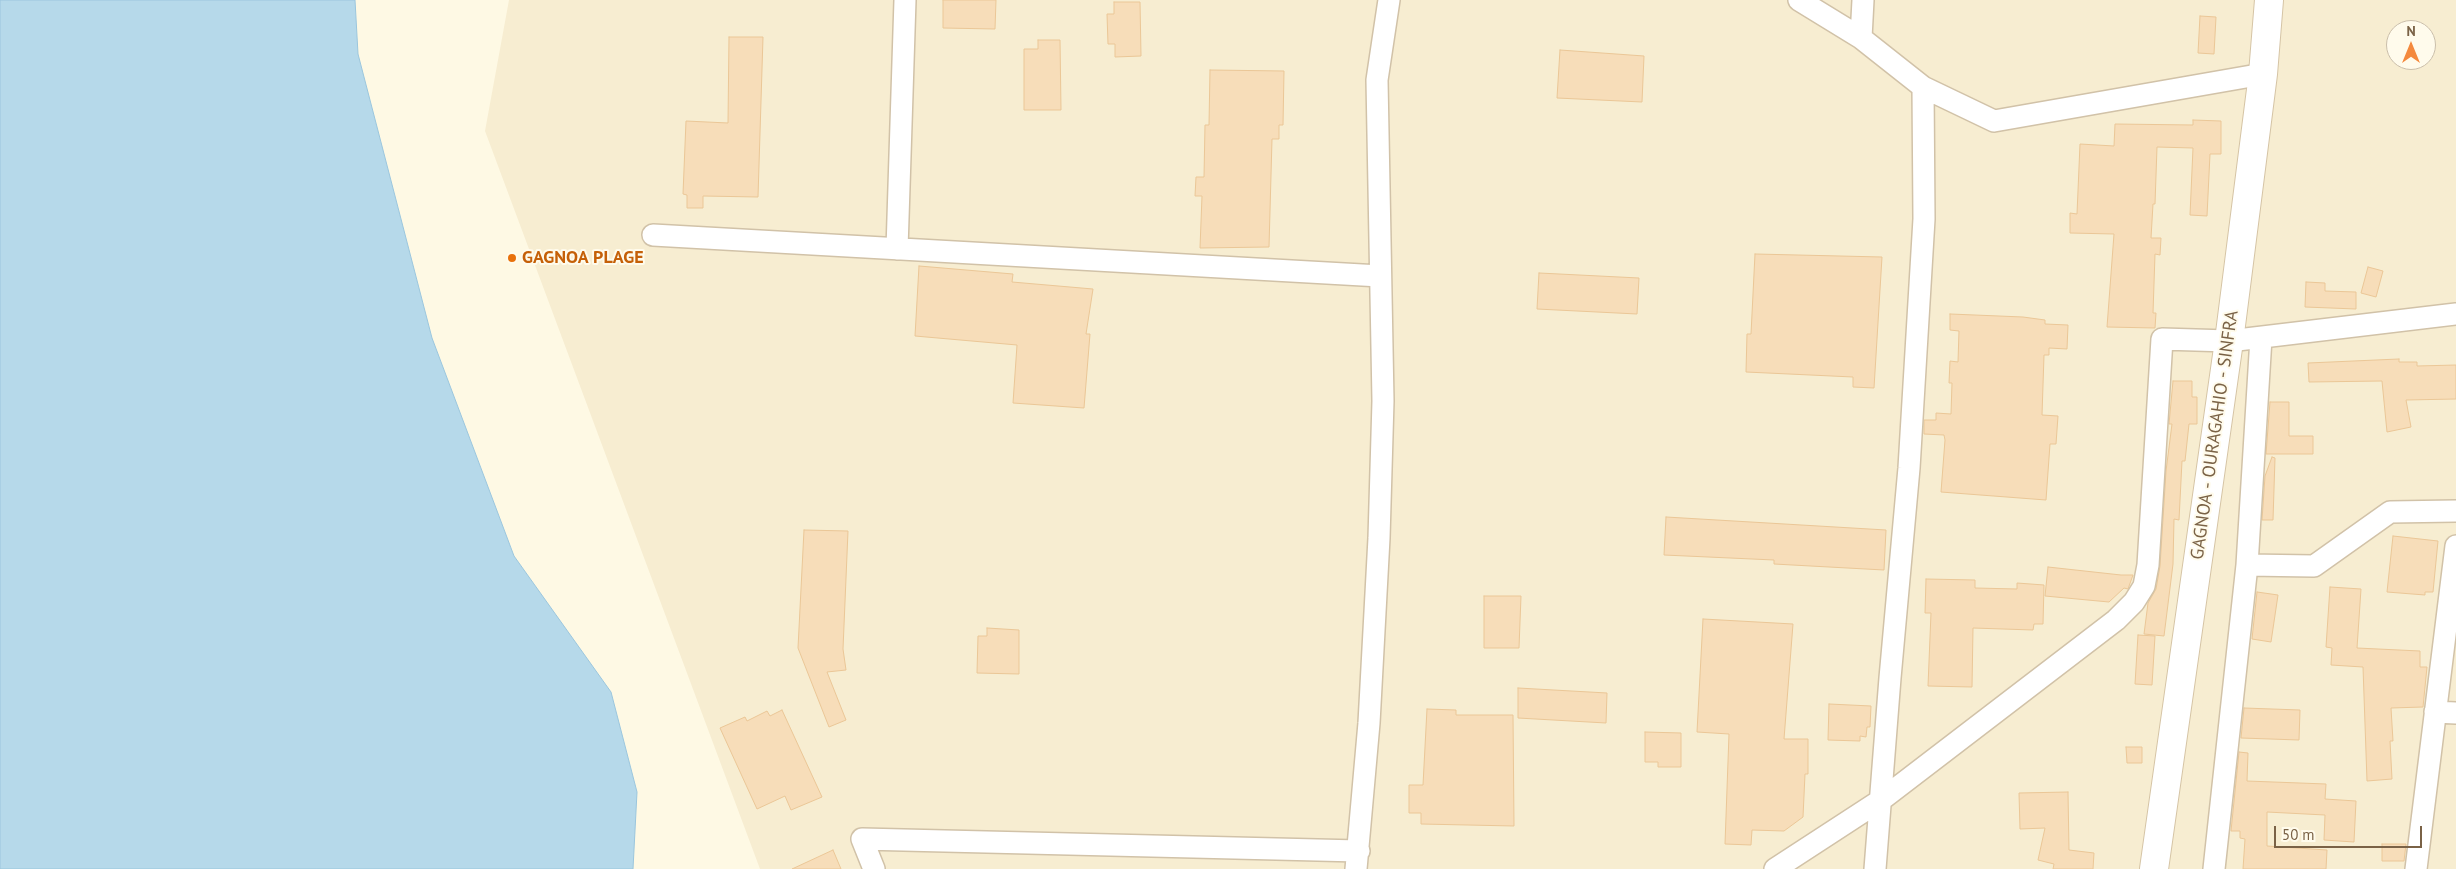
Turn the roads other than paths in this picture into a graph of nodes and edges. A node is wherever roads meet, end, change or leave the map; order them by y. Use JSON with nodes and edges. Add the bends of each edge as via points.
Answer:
{"nodes":[{"id":1,"x":905,"y":0,"type":"edge"},
{"id":2,"x":1389,"y":0,"type":"edge"},
{"id":3,"x":1799,"y":0,"type":"edge"},
{"id":4,"x":1863,"y":0,"type":"edge"},
{"id":5,"x":2269,"y":0,"type":"edge"},
{"id":6,"x":1861,"y":38,"type":"junction"},
{"id":7,"x":2263,"y":74,"type":"junction"},
{"id":8,"x":1923,"y":87,"type":"junction"},
{"id":9,"x":653,"y":235,"type":"dead end"},
{"id":10,"x":897,"y":249,"type":"junction"},
{"id":11,"x":1380,"y":276,"type":"junction"},
{"id":12,"x":2456,"y":314,"type":"edge"},
{"id":13,"x":2262,"y":338,"type":"junction"},
{"id":14,"x":2229,"y":341,"type":"junction"},
{"id":15,"x":2456,"y":511,"type":"edge"},
{"id":16,"x":2456,"y":546,"type":"edge"},
{"id":17,"x":2247,"y":565,"type":"junction"},
{"id":18,"x":2446,"y":713,"type":"edge"},
{"id":19,"x":1881,"y":800,"type":"junction"},
{"id":20,"x":1357,"y":860,"type":"edge"},
{"id":21,"x":874,"y":869,"type":"edge"},
{"id":22,"x":1775,"y":869,"type":"edge"},
{"id":23,"x":1875,"y":869,"type":"edge"},
{"id":24,"x":2154,"y":869,"type":"edge"},
{"id":25,"x":2214,"y":869,"type":"edge"},
{"id":26,"x":2416,"y":869,"type":"edge"}],
"edges":[{"from":1,"to":10,"type":"street"},
{"from":2,"to":11,"type":"street","via":[[1377,80]]},
{"from":3,"to":6,"type":"street"},
{"from":4,"to":6,"type":"street"},
{"from":5,"to":7,"type":"main road","name":"GAGNOA - OURAGAHIO - SINFRA"},
{"from":6,"to":8,"type":"street"},
{"from":7,"to":8,"type":"street","via":[[1994,121]]},
{"from":7,"to":14,"type":"main road","name":"GAGNOA - OURAGAHIO - SINFRA"},
{"from":8,"to":19,"type":"street","via":[[1924,229],[1909,468]]},
{"from":9,"to":10,"type":"street"},
{"from":10,"to":11,"type":"street"},
{"from":11,"to":20,"type":"street","via":[[1383,401],[1379,538],[1369,723]]},
{"from":12,"to":13,"type":"street"},
{"from":13,"to":14,"type":"street"},
{"from":13,"to":17,"type":"street"},
{"from":14,"to":19,"type":"street","via":[[2162,339],[2148,566],[2144,586],[2134,602],[2116,620]]},
{"from":14,"to":24,"type":"main road","name":"GAGNOA - OURAGAHIO - SINFRA"},
{"from":15,"to":17,"type":"street","via":[[2390,512],[2314,566]]},
{"from":16,"to":18,"type":"street"},
{"from":17,"to":25,"type":"street"},
{"from":18,"to":26,"type":"street"},
{"from":19,"to":22,"type":"street"},
{"from":19,"to":23,"type":"street"},
{"from":20,"to":21,"type":"street","via":[[862,839]]}]}
